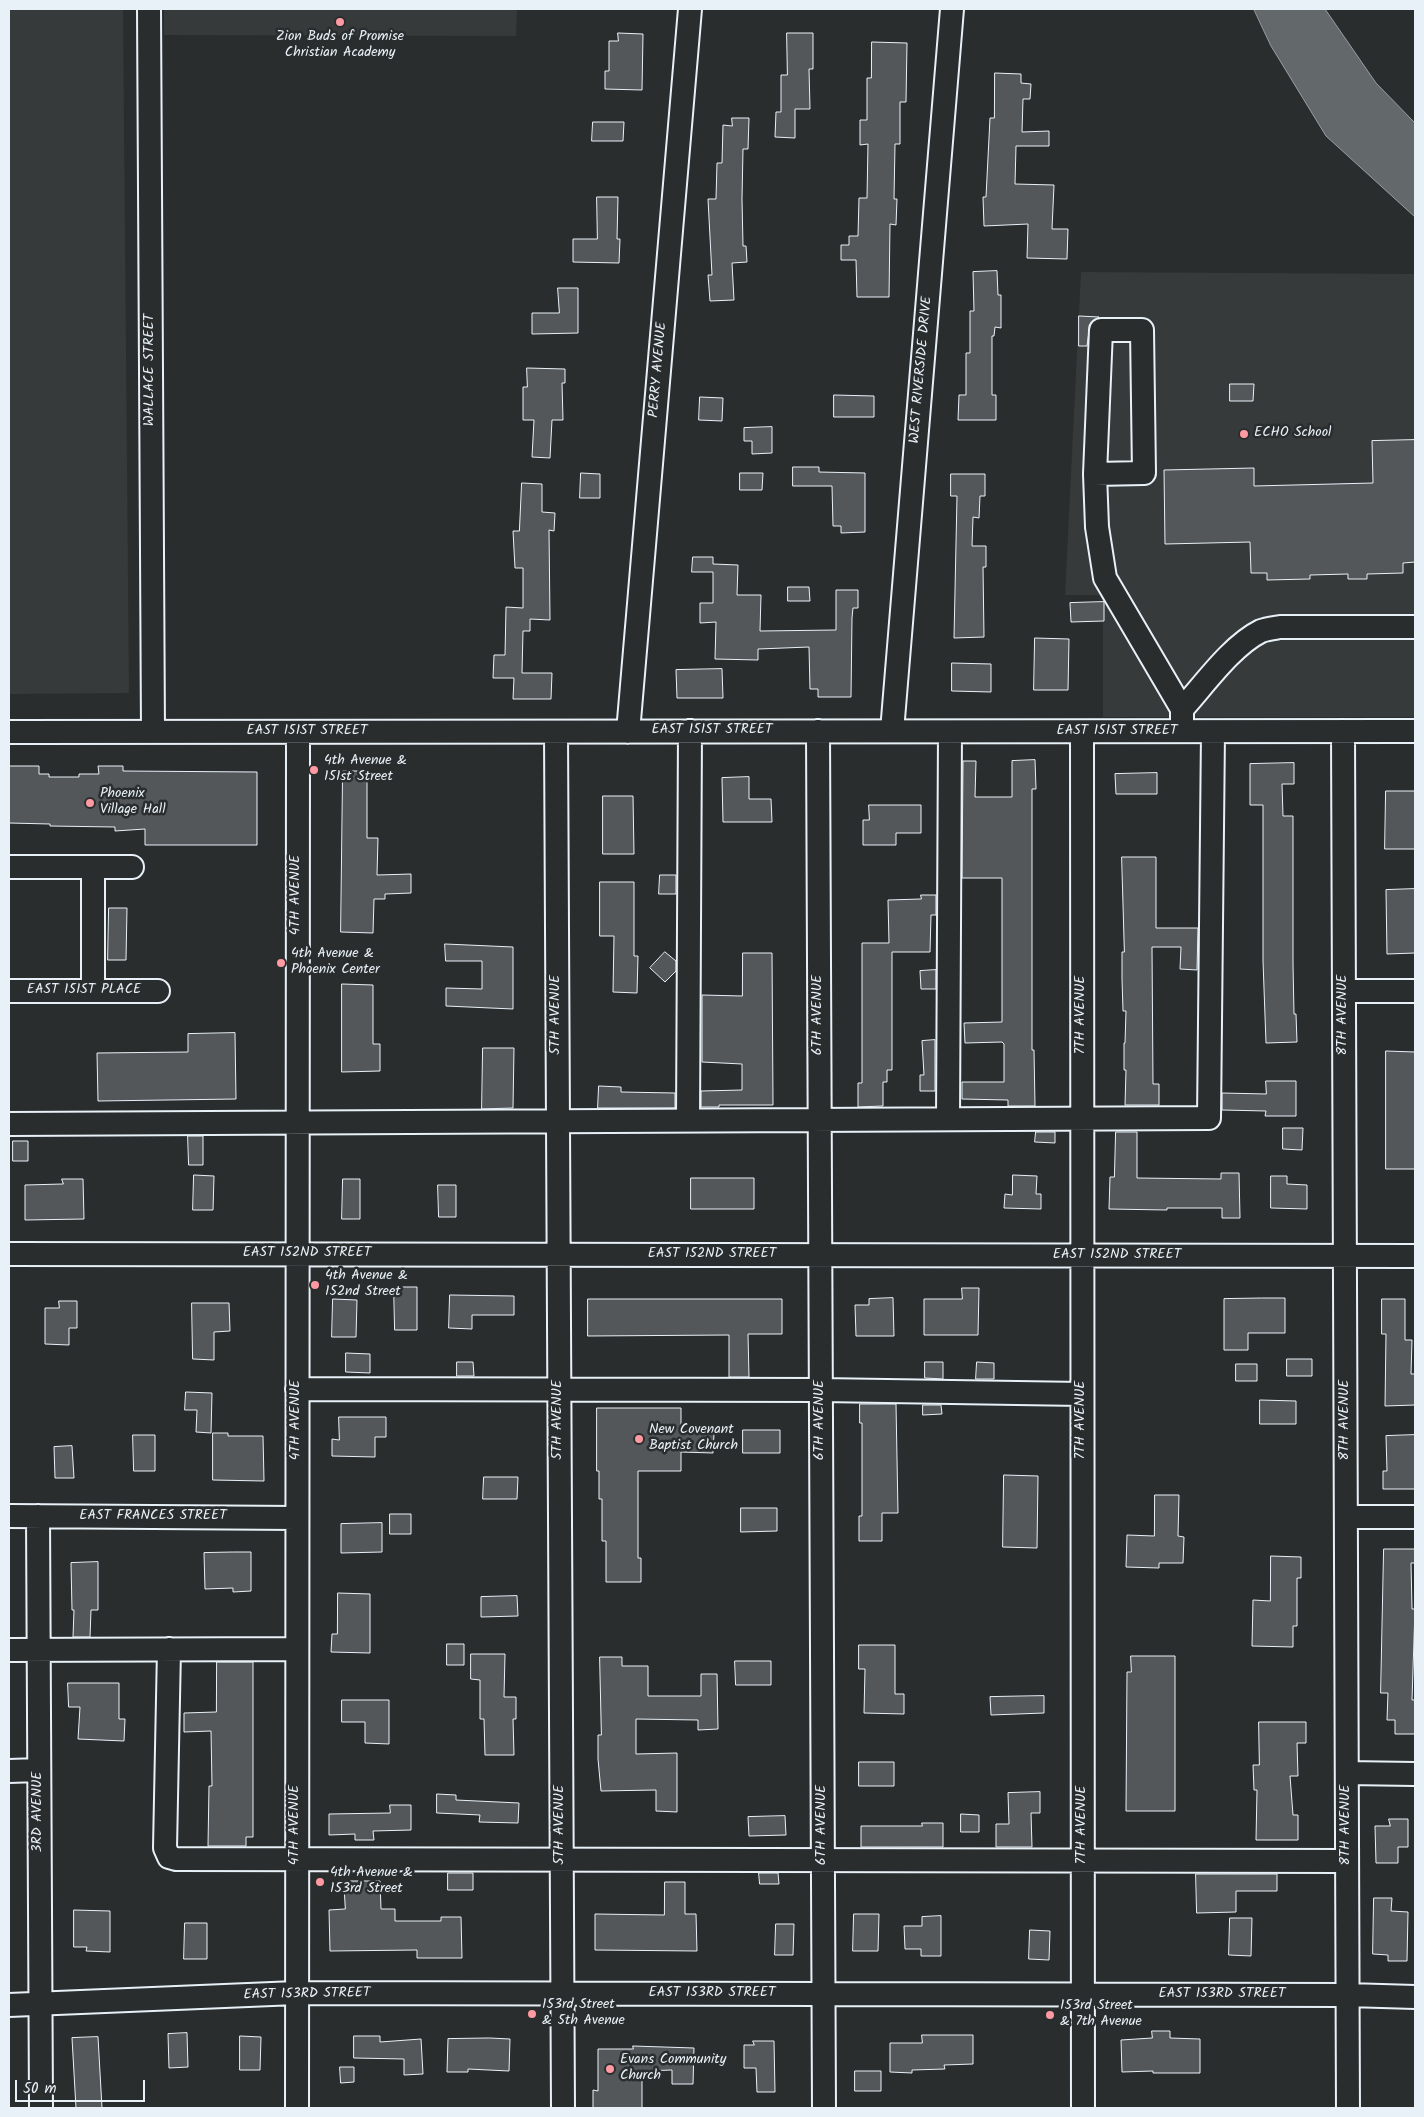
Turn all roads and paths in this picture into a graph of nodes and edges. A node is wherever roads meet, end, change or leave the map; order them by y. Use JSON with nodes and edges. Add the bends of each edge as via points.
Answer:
{"nodes":[{"id":1,"x":149,"y":9,"type":"edge"},
{"id":2,"x":690,"y":9,"type":"edge"},
{"id":3,"x":952,"y":9,"type":"edge"},
{"id":4,"x":1095,"y":474,"type":"junction"},
{"id":5,"x":1415,"y":627,"type":"edge"},
{"id":6,"x":1182,"y":709,"type":"junction"},
{"id":7,"x":690,"y":731,"type":"junction"},
{"id":8,"x":818,"y":731,"type":"junction"},
{"id":9,"x":892,"y":731,"type":"junction"},
{"id":10,"x":1343,"y":731,"type":"junction"},
{"id":11,"x":1415,"y":731,"type":"edge"},
{"id":12,"x":9,"y":732,"type":"edge"},
{"id":13,"x":153,"y":732,"type":"junction"},
{"id":14,"x":298,"y":732,"type":"junction"},
{"id":15,"x":556,"y":732,"type":"junction"},
{"id":16,"x":628,"y":732,"type":"junction"},
{"id":17,"x":950,"y":732,"type":"junction"},
{"id":18,"x":1082,"y":732,"type":"junction"},
{"id":19,"x":1182,"y":732,"type":"junction"},
{"id":20,"x":1213,"y":732,"type":"junction"},
{"id":21,"x":9,"y":867,"type":"edge"},
{"id":22,"x":94,"y":867,"type":"junction"},
{"id":23,"x":132,"y":867,"type":"dead end"},
{"id":24,"x":9,"y":991,"type":"edge"},
{"id":25,"x":94,"y":991,"type":"junction"},
{"id":26,"x":158,"y":991,"type":"dead end"},
{"id":27,"x":1415,"y":991,"type":"edge"},
{"id":28,"x":1344,"y":992,"type":"junction"},
{"id":29,"x":1082,"y":1118,"type":"junction"},
{"id":30,"x":948,"y":1119,"type":"junction"},
{"id":31,"x":688,"y":1120,"type":"junction"},
{"id":32,"x":820,"y":1120,"type":"junction"},
{"id":33,"x":558,"y":1121,"type":"junction"},
{"id":34,"x":297,"y":1123,"type":"junction"},
{"id":35,"x":9,"y":1124,"type":"edge"},
{"id":36,"x":9,"y":1254,"type":"edge"},
{"id":37,"x":297,"y":1254,"type":"junction"},
{"id":38,"x":558,"y":1255,"type":"junction"},
{"id":39,"x":820,"y":1255,"type":"junction"},
{"id":40,"x":1082,"y":1256,"type":"junction"},
{"id":41,"x":1345,"y":1256,"type":"junction"},
{"id":42,"x":1415,"y":1256,"type":"edge"},
{"id":43,"x":297,"y":1389,"type":"junction"},
{"id":44,"x":821,"y":1390,"type":"junction"},
{"id":45,"x":559,"y":1391,"type":"junction"},
{"id":46,"x":1082,"y":1394,"type":"junction"},
{"id":47,"x":9,"y":1516,"type":"edge"},
{"id":48,"x":38,"y":1516,"type":"junction"},
{"id":49,"x":1346,"y":1517,"type":"junction"},
{"id":50,"x":1415,"y":1517,"type":"edge"},
{"id":51,"x":297,"y":1518,"type":"junction"},
{"id":52,"x":168,"y":1649,"type":"junction"},
{"id":53,"x":297,"y":1649,"type":"junction"},
{"id":54,"x":9,"y":1650,"type":"edge"},
{"id":55,"x":39,"y":1650,"type":"junction"},
{"id":56,"x":39,"y":1770,"type":"junction"},
{"id":57,"x":9,"y":1771,"type":"edge"},
{"id":58,"x":1347,"y":1773,"type":"junction"},
{"id":59,"x":1415,"y":1774,"type":"edge"},
{"id":60,"x":296,"y":1859,"type":"junction"},
{"id":61,"x":562,"y":1860,"type":"junction"},
{"id":62,"x":823,"y":1860,"type":"junction"},
{"id":63,"x":1082,"y":1860,"type":"junction"},
{"id":64,"x":1347,"y":1861,"type":"junction"},
{"id":65,"x":296,"y":1993,"type":"junction"},
{"id":66,"x":562,"y":1994,"type":"junction"},
{"id":67,"x":823,"y":1994,"type":"junction"},
{"id":68,"x":1083,"y":1995,"type":"junction"},
{"id":69,"x":1348,"y":1995,"type":"junction"},
{"id":70,"x":1415,"y":1997,"type":"edge"},
{"id":71,"x":40,"y":2003,"type":"junction"},
{"id":72,"x":9,"y":2005,"type":"edge"},
{"id":73,"x":41,"y":2108,"type":"edge"},
{"id":74,"x":297,"y":2108,"type":"edge"},
{"id":75,"x":563,"y":2108,"type":"edge"},
{"id":76,"x":824,"y":2108,"type":"edge"},
{"id":77,"x":1083,"y":2108,"type":"edge"},
{"id":78,"x":1348,"y":2108,"type":"edge"}],
"edges":[{"from":1,"to":13,"type":"street","name":"WALLACE STREET"},
{"from":2,"to":16,"type":"street","name":"PERRY AVENUE"},
{"from":3,"to":9,"type":"street","name":"WEST RIVERSIDE DRIVE"},
{"from":4,"to":4,"type":"street","via":[[1144,473],[1142,330],[1101,330]]},
{"from":4,"to":6,"type":"street","via":[[1097,527],[1105,578]]},
{"from":5,"to":6,"type":"street","via":[[1280,626],[1262,631],[1227,659]]},
{"from":6,"to":19,"type":"street"},
{"from":7,"to":8,"type":"street","name":"EAST 151ST STREET"},
{"from":7,"to":16,"type":"street","name":"EAST 151ST STREET"},
{"from":7,"to":31,"type":"street"},
{"from":8,"to":9,"type":"street","name":"EAST 151ST STREET"},
{"from":8,"to":32,"type":"street","name":"6TH AVENUE"},
{"from":9,"to":17,"type":"street","name":"EAST 151ST STREET"},
{"from":10,"to":11,"type":"street","name":"EAST 151ST STREET"},
{"from":10,"to":20,"type":"street","name":"EAST 151ST STREET"},
{"from":10,"to":28,"type":"street","name":"8TH AVENUE"},
{"from":12,"to":13,"type":"street","name":"EAST 151ST STREET"},
{"from":13,"to":14,"type":"street","name":"EAST 151ST STREET"},
{"from":14,"to":15,"type":"street","name":"EAST 151ST STREET"},
{"from":14,"to":34,"type":"street","name":"4TH AVENUE"},
{"from":15,"to":16,"type":"street","name":"EAST 151ST STREET"},
{"from":15,"to":33,"type":"street","name":"5TH AVENUE"},
{"from":17,"to":18,"type":"street","name":"EAST 151ST STREET"},
{"from":17,"to":30,"type":"street"},
{"from":18,"to":19,"type":"street","name":"EAST 151ST STREET"},
{"from":18,"to":29,"type":"street","name":"7TH AVENUE"},
{"from":19,"to":20,"type":"street","name":"EAST 151ST STREET"},
{"from":20,"to":29,"type":"street","via":[[1209,1118]]},
{"from":21,"to":22,"type":"street"},
{"from":22,"to":23,"type":"street"},
{"from":22,"to":25,"type":"street"},
{"from":24,"to":25,"type":"street","name":"EAST 151ST PLACE"},
{"from":25,"to":26,"type":"street","name":"EAST 151ST PLACE"},
{"from":27,"to":28,"type":"street"},
{"from":28,"to":41,"type":"street","name":"8TH AVENUE"},
{"from":29,"to":30,"type":"street"},
{"from":29,"to":40,"type":"street","name":"7TH AVENUE"},
{"from":30,"to":32,"type":"street"},
{"from":31,"to":32,"type":"street"},
{"from":31,"to":33,"type":"street"},
{"from":32,"to":39,"type":"street","name":"6TH AVENUE"},
{"from":33,"to":34,"type":"street"},
{"from":33,"to":38,"type":"street","name":"5TH AVENUE"},
{"from":34,"to":35,"type":"street"},
{"from":34,"to":37,"type":"street","name":"4TH AVENUE"},
{"from":36,"to":37,"type":"street","name":"EAST 152ND STREET"},
{"from":37,"to":38,"type":"street","name":"EAST 152ND STREET"},
{"from":37,"to":43,"type":"street","name":"4TH AVENUE"},
{"from":38,"to":39,"type":"street","name":"EAST 152ND STREET"},
{"from":38,"to":45,"type":"street","name":"5TH AVENUE"},
{"from":39,"to":40,"type":"street","name":"EAST 152ND STREET"},
{"from":39,"to":44,"type":"street","name":"6TH AVENUE"},
{"from":40,"to":41,"type":"street","name":"EAST 152ND STREET"},
{"from":40,"to":46,"type":"street","name":"7TH AVENUE"},
{"from":41,"to":42,"type":"street","name":"EAST 152ND STREET"},
{"from":41,"to":49,"type":"street","name":"8TH AVENUE"},
{"from":43,"to":45,"type":"street"},
{"from":43,"to":51,"type":"street","name":"4TH AVENUE"},
{"from":44,"to":45,"type":"street"},
{"from":44,"to":46,"type":"street"},
{"from":44,"to":62,"type":"street","name":"6TH AVENUE"},
{"from":45,"to":61,"type":"street","name":"5TH AVENUE"},
{"from":46,"to":63,"type":"street","name":"7TH AVENUE"},
{"from":47,"to":48,"type":"street","name":"EAST FRANCES STREET"},
{"from":48,"to":51,"type":"street","name":"EAST FRANCES STREET"},
{"from":48,"to":55,"type":"street","name":"3RD AVENUE"},
{"from":49,"to":50,"type":"street"},
{"from":49,"to":58,"type":"street","name":"8TH AVENUE"},
{"from":51,"to":53,"type":"street","name":"4TH AVENUE"},
{"from":52,"to":53,"type":"street"},
{"from":52,"to":55,"type":"street"},
{"from":52,"to":60,"type":"street","via":[[165,1848],[169,1857]]},
{"from":53,"to":60,"type":"street","name":"4TH AVENUE"},
{"from":54,"to":55,"type":"street"},
{"from":55,"to":56,"type":"street","name":"3RD AVENUE"},
{"from":56,"to":57,"type":"street"},
{"from":56,"to":71,"type":"street","name":"3RD AVENUE"},
{"from":58,"to":59,"type":"street"},
{"from":58,"to":64,"type":"street","name":"8TH AVENUE"},
{"from":60,"to":61,"type":"street"},
{"from":60,"to":65,"type":"street","name":"4TH AVENUE"},
{"from":61,"to":62,"type":"street"},
{"from":61,"to":66,"type":"street","name":"5TH AVENUE"},
{"from":62,"to":63,"type":"street"},
{"from":62,"to":67,"type":"street","name":"6TH AVENUE"},
{"from":63,"to":64,"type":"street"},
{"from":63,"to":68,"type":"street","name":"7TH AVENUE"},
{"from":64,"to":69,"type":"street","name":"8TH AVENUE"},
{"from":65,"to":66,"type":"street","name":"EAST 153RD STREET"},
{"from":65,"to":71,"type":"street","name":"EAST 153RD STREET"},
{"from":65,"to":74,"type":"street","name":"4TH AVENUE"},
{"from":66,"to":67,"type":"street","name":"EAST 153RD STREET"},
{"from":66,"to":75,"type":"street","name":"5TH AVENUE"},
{"from":67,"to":68,"type":"street","name":"EAST 153RD STREET"},
{"from":67,"to":76,"type":"street","name":"6TH AVENUE"},
{"from":68,"to":69,"type":"street","name":"EAST 153RD STREET"},
{"from":68,"to":77,"type":"street","name":"7TH AVENUE"},
{"from":69,"to":70,"type":"street","name":"EAST 153RD STREET"},
{"from":69,"to":78,"type":"street","name":"8TH AVENUE"},
{"from":71,"to":72,"type":"street","name":"EAST 153RD STREET"},
{"from":71,"to":73,"type":"street","name":"3RD AVENUE"}]}
